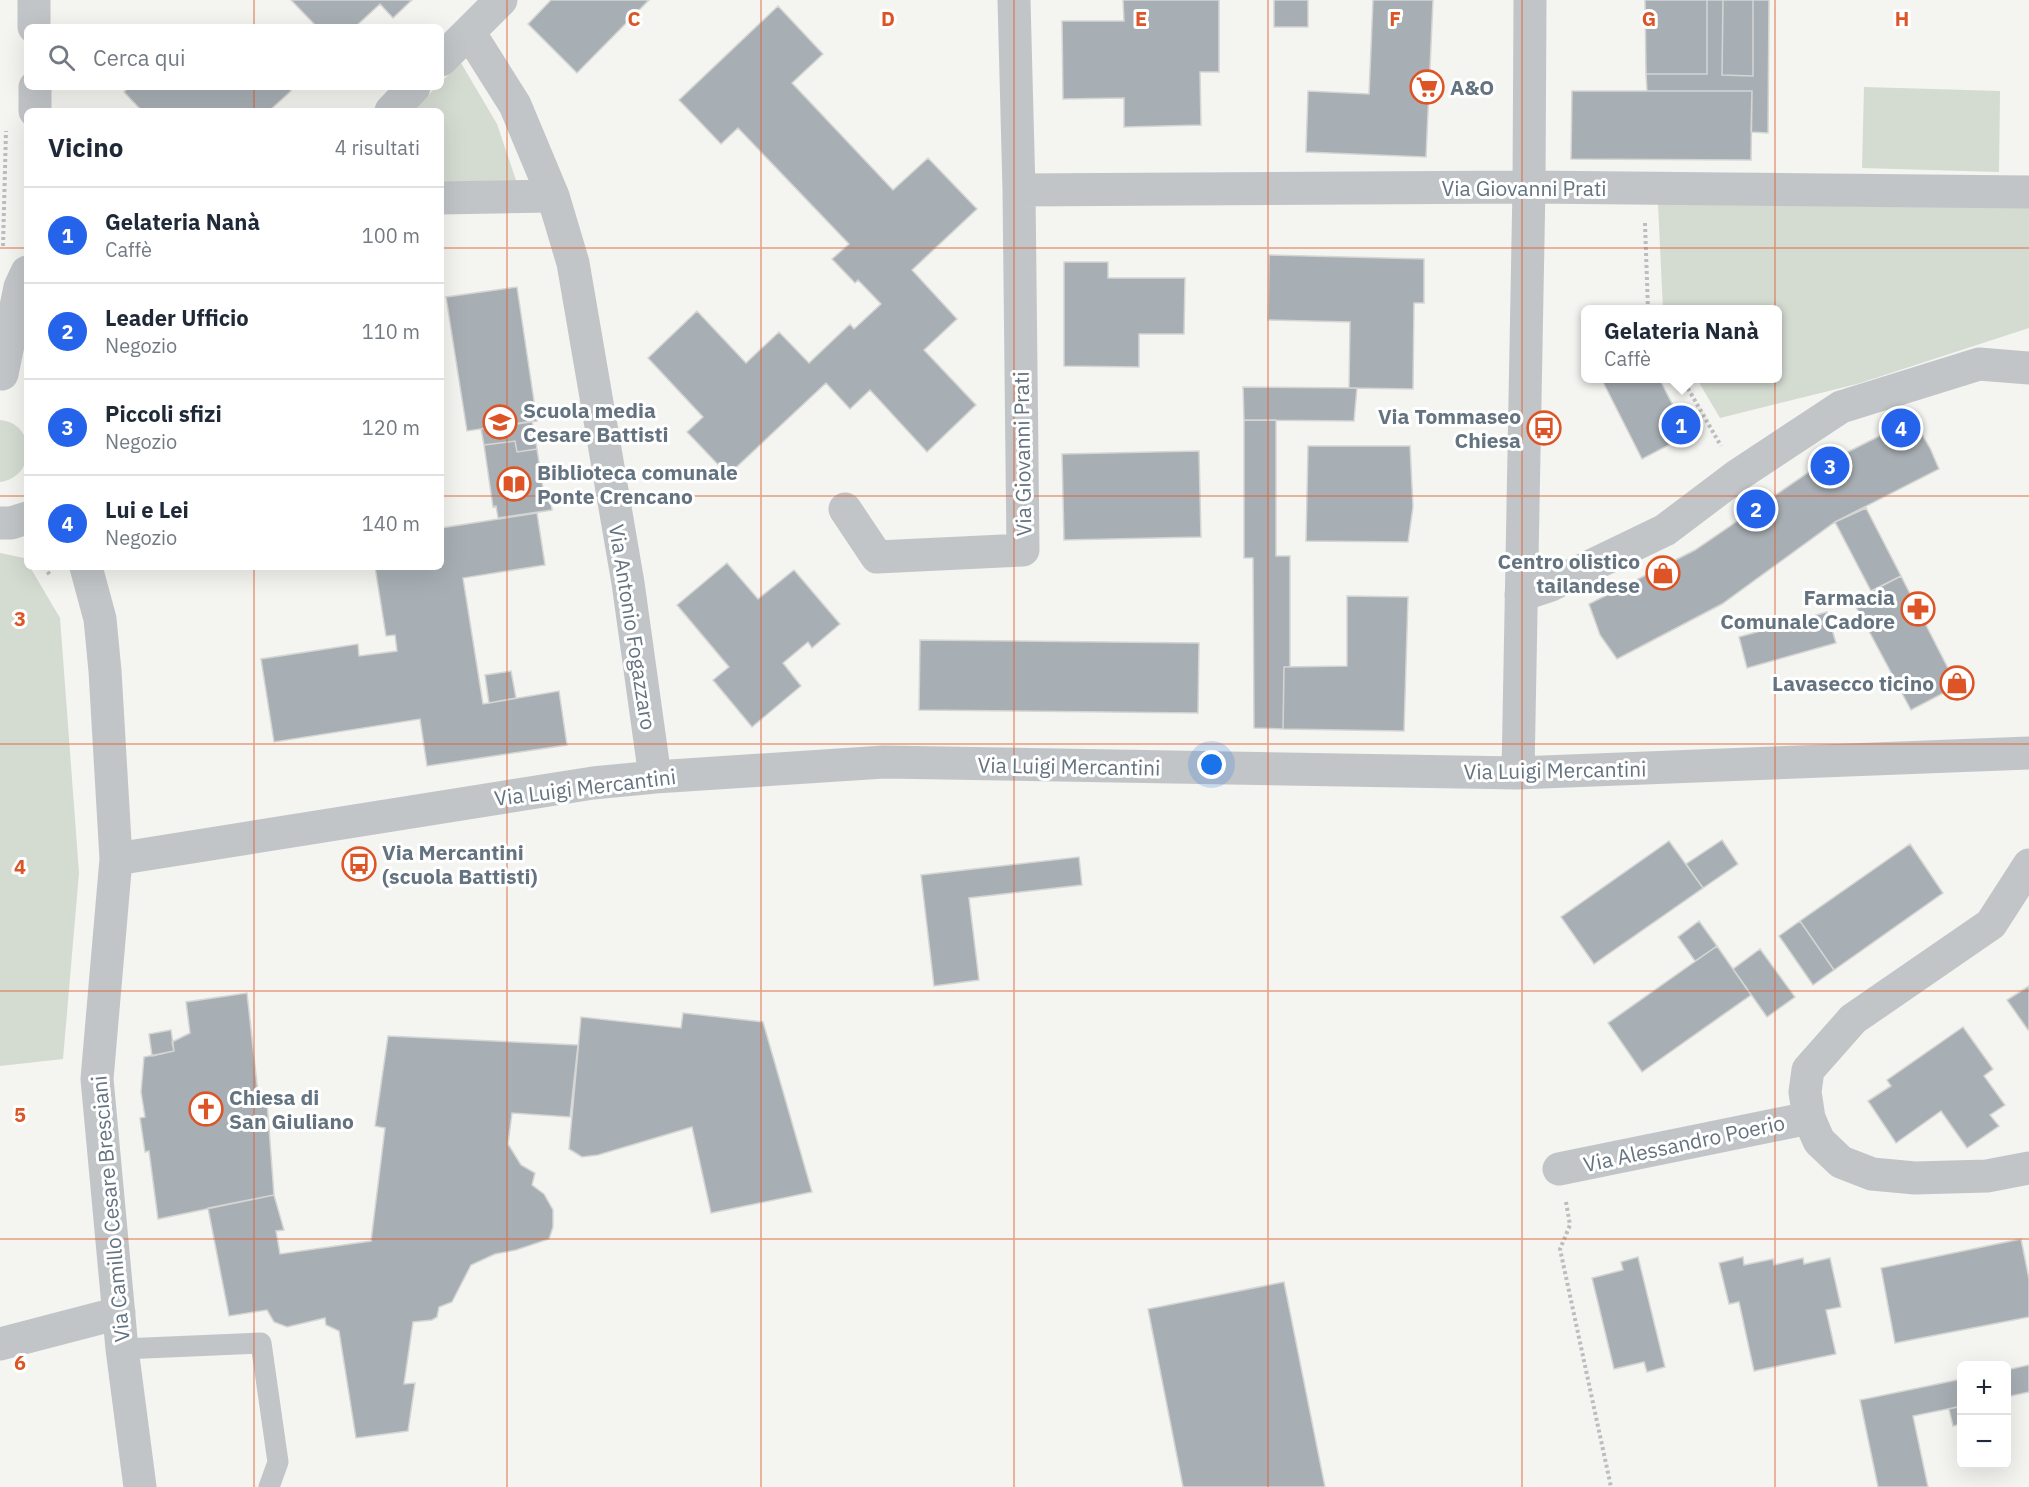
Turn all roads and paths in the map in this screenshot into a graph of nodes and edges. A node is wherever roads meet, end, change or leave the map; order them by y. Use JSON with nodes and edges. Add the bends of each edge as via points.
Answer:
{"nodes":[{"id":1,"x":34,"y":0,"type":"edge"},
{"id":2,"x":501,"y":0,"type":"edge"},
{"id":3,"x":1014,"y":0,"type":"edge"},
{"id":4,"x":1530,"y":0,"type":"edge"},
{"id":5,"x":34,"y":24,"type":"edge"},
{"id":6,"x":469,"y":32,"type":"junction"},
{"id":7,"x":444,"y":57,"type":"edge"},
{"id":8,"x":35,"y":90,"type":"edge"},
{"id":9,"x":411,"y":90,"type":"edge"},
{"id":10,"x":35,"y":108,"type":"edge"},
{"id":11,"x":394,"y":108,"type":"edge"},
{"id":12,"x":1529,"y":187,"type":"junction"},
{"id":13,"x":1644,"y":188,"type":"junction"},
{"id":14,"x":1019,"y":190,"type":"junction"},
{"id":15,"x":2029,"y":192,"type":"edge"},
{"id":16,"x":553,"y":196,"type":"junction"},
{"id":17,"x":444,"y":198,"type":"edge"},
{"id":18,"x":24,"y":279,"type":"edge"},
{"id":19,"x":1648,"y":305,"type":"edge"},
{"id":20,"x":2029,"y":368,"type":"edge"},
{"id":21,"x":10,"y":376,"type":"edge"},
{"id":22,"x":1685,"y":383,"type":"edge"},
{"id":23,"x":1738,"y":476,"type":"junction"},
{"id":24,"x":845,"y":509,"type":"dead end"},
{"id":25,"x":24,"y":519,"type":"edge"},
{"id":26,"x":0,"y":523,"type":"edge"},
{"id":27,"x":85,"y":570,"type":"edge"},
{"id":28,"x":1521,"y":595,"type":"junction"},
{"id":29,"x":2029,"y":753,"type":"edge"},
{"id":30,"x":1518,"y":773,"type":"junction"},
{"id":31,"x":655,"y":777,"type":"junction"},
{"id":32,"x":116,"y":859,"type":"junction"},
{"id":33,"x":2029,"y":865,"type":"edge"},
{"id":34,"x":1809,"y":1118,"type":"junction"},
{"id":35,"x":2029,"y":1168,"type":"edge"},
{"id":36,"x":1559,"y":1169,"type":"joint"},
{"id":37,"x":119,"y":1313,"type":"junction"},
{"id":38,"x":0,"y":1344,"type":"edge"},
{"id":39,"x":122,"y":1349,"type":"junction"},
{"id":40,"x":140,"y":1487,"type":"edge"},
{"id":41,"x":269,"y":1487,"type":"edge"},
{"id":42,"x":1611,"y":1487,"type":"edge"}],
"edges":[{"from":1,"to":5,"type":"street"},
{"from":2,"to":6,"type":"street"},
{"from":3,"to":14,"type":"street","name":"Via Giovanni Prati"},
{"from":4,"to":12,"type":"street"},
{"from":6,"to":7,"type":"street"},
{"from":6,"to":16,"type":"street","name":"Via Antonio Fogazzaro","via":[[515,105]]},
{"from":8,"to":10,"type":"street"},
{"from":9,"to":11,"type":"street"},
{"from":12,"to":13,"type":"street","name":"Via Giovanni Prati"},
{"from":12,"to":14,"type":"street","name":"Via Giovanni Prati"},
{"from":12,"to":28,"type":"street"},
{"from":13,"to":15,"type":"street","name":"Via Giovanni Prati"},
{"from":13,"to":19,"type":"path"},
{"from":14,"to":24,"type":"street","name":"Via Giovanni Prati","via":[[1023,550],[877,557]]},
{"from":16,"to":17,"type":"street"},
{"from":16,"to":31,"type":"street","name":"Via Antonio Fogazzaro","via":[[573,262],[628,583]]},
{"from":18,"to":21,"type":"street"},
{"from":20,"to":23,"type":"street","via":[[1979,364],[1841,407]]},
{"from":22,"to":23,"type":"path"},
{"from":23,"to":28,"type":"street","via":[[1665,530],[1551,585]]},
{"from":25,"to":26,"type":"street"},
{"from":27,"to":32,"type":"street","name":"Via Camillo Cesare Bresciani","via":[[100,619]]},
{"from":28,"to":30,"type":"street"},
{"from":29,"to":30,"type":"street","name":"Via Luigi Mercantini"},
{"from":30,"to":31,"type":"street","name":"Via Luigi Mercantini","via":[[884,762]]},
{"from":31,"to":32,"type":"street","name":"Via Luigi Mercantini","via":[[592,783]]},
{"from":32,"to":37,"type":"street","name":"Via Camillo Cesare Bresciani","via":[[97,1079]]},
{"from":33,"to":34,"type":"street","name":"Via Alessandro Poerio","via":[[1991,924],[1853,1019],[1808,1070],[1805,1092]]},
{"from":34,"to":35,"type":"street","name":"Via Alessandro Poerio","via":[[1819,1141],[1841,1162],[1872,1174],[1939,1178],[1987,1176]]},
{"from":34,"to":36,"type":"street","name":"Via Alessandro Poerio"},
{"from":36,"to":42,"type":"path","via":[[1570,1225],[1560,1249]]},
{"from":37,"to":38,"type":"street"},
{"from":37,"to":39,"type":"street","name":"Via Camillo Cesare Bresciani"},
{"from":39,"to":40,"type":"street","name":"Via Camillo Cesare Bresciani"},
{"from":39,"to":41,"type":"lane","via":[[261,1342],[278,1462]]}]}
